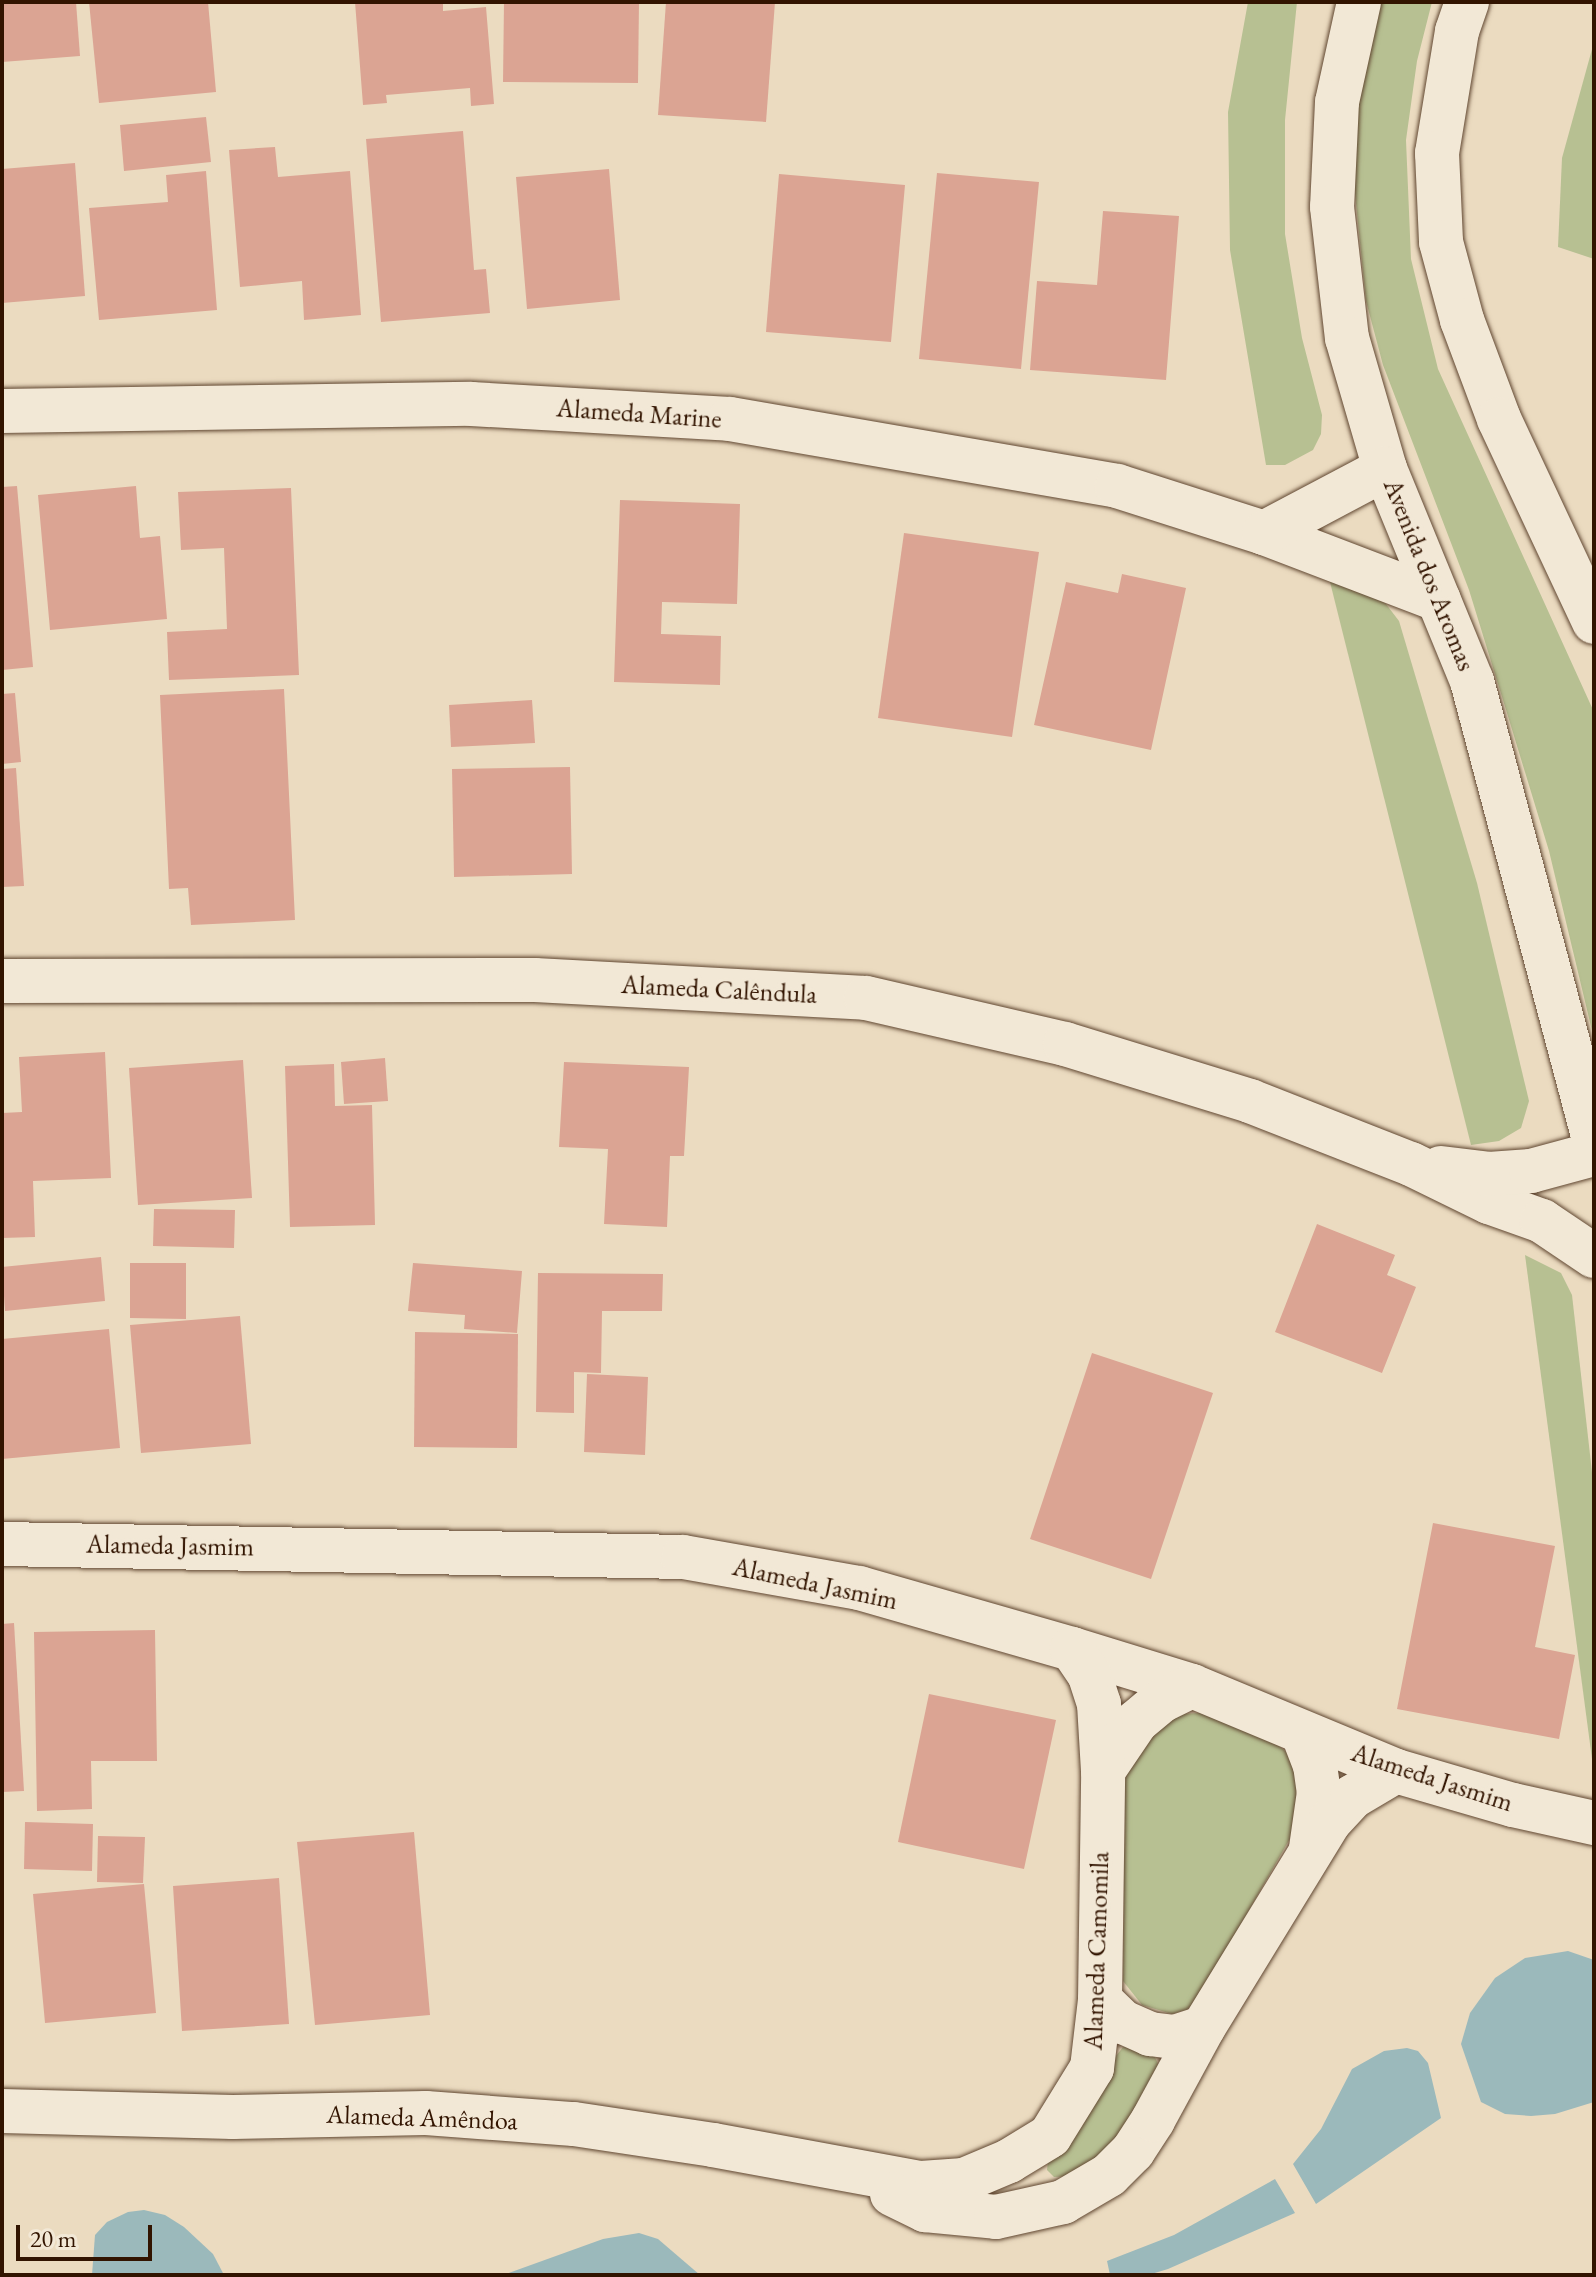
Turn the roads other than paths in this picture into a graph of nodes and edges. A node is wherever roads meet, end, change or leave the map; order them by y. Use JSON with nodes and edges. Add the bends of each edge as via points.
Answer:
{"nodes":[{"id":1,"x":1467,"y":2,"type":"edge"},
{"id":2,"x":1346,"y":10,"type":"edge"},
{"id":3,"x":2,"y":411,"type":"edge"},
{"id":4,"x":1385,"y":469,"type":"junction"},
{"id":5,"x":1264,"y":533,"type":"junction"},
{"id":6,"x":1439,"y":600,"type":"junction"},
{"id":7,"x":1594,"y":622,"type":"edge"},
{"id":8,"x":2,"y":981,"type":"edge"},
{"id":9,"x":1594,"y":1141,"type":"edge"},
{"id":10,"x":1594,"y":1154,"type":"edge"},
{"id":11,"x":1411,"y":1164,"type":"junction"},
{"id":12,"x":1594,"y":1256,"type":"edge"},
{"id":13,"x":2,"y":1544,"type":"edge"},
{"id":14,"x":1072,"y":1649,"type":"junction"},
{"id":15,"x":1192,"y":1686,"type":"junction"},
{"id":16,"x":1303,"y":1734,"type":"junction"},
{"id":17,"x":1103,"y":1771,"type":"junction"},
{"id":18,"x":1396,"y":1771,"type":"junction"},
{"id":19,"x":1594,"y":1823,"type":"edge"},
{"id":20,"x":1311,"y":1851,"type":"junction"},
{"id":21,"x":1100,"y":2000,"type":"junction"},
{"id":22,"x":1203,"y":2028,"type":"junction"},
{"id":23,"x":2,"y":2111,"type":"edge"},
{"id":24,"x":839,"y":2170,"type":"junction"}],
"edges":[{"from":1,"to":7,"type":"street","via":[[1457,31],[1437,153],[1441,242],[1462,320],[1499,419]]},
{"from":2,"to":4,"type":"street","name":"Avenida dos Aromas","via":[[1332,207],[1347,338]]},
{"from":3,"to":5,"type":"street","name":"Alameda Marine","via":[[471,404],[730,419],[1117,486]]},
{"from":4,"to":5,"type":"street"},
{"from":4,"to":6,"type":"street","name":"Avenida dos Aromas"},
{"from":5,"to":6,"type":"street","name":"Alameda Marine"},
{"from":6,"to":9,"type":"street","name":"Avenida dos Aromas","via":[[1472,681]]},
{"from":8,"to":11,"type":"street","name":"Alameda Calêndula","via":[[535,980],[866,998],[1065,1044],[1250,1101]]},
{"from":10,"to":11,"type":"street","name":"Alameda Calêndula","via":[[1531,1171],[1489,1174]]},
{"from":11,"to":12,"type":"street","name":"Alameda Calêndula","via":[[1542,1221]]},
{"from":13,"to":14,"type":"street","name":"Alameda Jasmim","via":[[683,1557],[859,1588]]},
{"from":14,"to":15,"type":"street","name":"Alameda Jasmim"},
{"from":14,"to":17,"type":"street","name":"Alameda Camomila","via":[[1089,1674],[1099,1704]]},
{"from":15,"to":16,"type":"street","name":"Alameda Jasmim"},
{"from":15,"to":17,"type":"street","via":[[1161,1701],[1136,1722]]},
{"from":16,"to":18,"type":"street","name":"Alameda Jasmim"},
{"from":16,"to":20,"type":"street","via":[[1319,1792]]},
{"from":17,"to":21,"type":"street","name":"Alameda Camomila"},
{"from":18,"to":19,"type":"street","name":"Alameda Jasmim"},
{"from":18,"to":20,"type":"street","via":[[1352,1797]]},
{"from":20,"to":22,"type":"street"},
{"from":21,"to":22,"type":"street","via":[[1123,2022],[1150,2034],[1175,2037]]},
{"from":21,"to":24,"type":"street","name":"Alameda Camomila","via":[[1092,2068],[1050,2136],[964,2180],[921,2183]]},
{"from":22,"to":24,"type":"street","via":[[1133,2151],[1109,2175],[1063,2202],[996,2217],[925,2210]]},
{"from":23,"to":24,"type":"street","name":"Alameda Amêndoa","via":[[233,2117],[426,2113],[574,2124]]}]}
